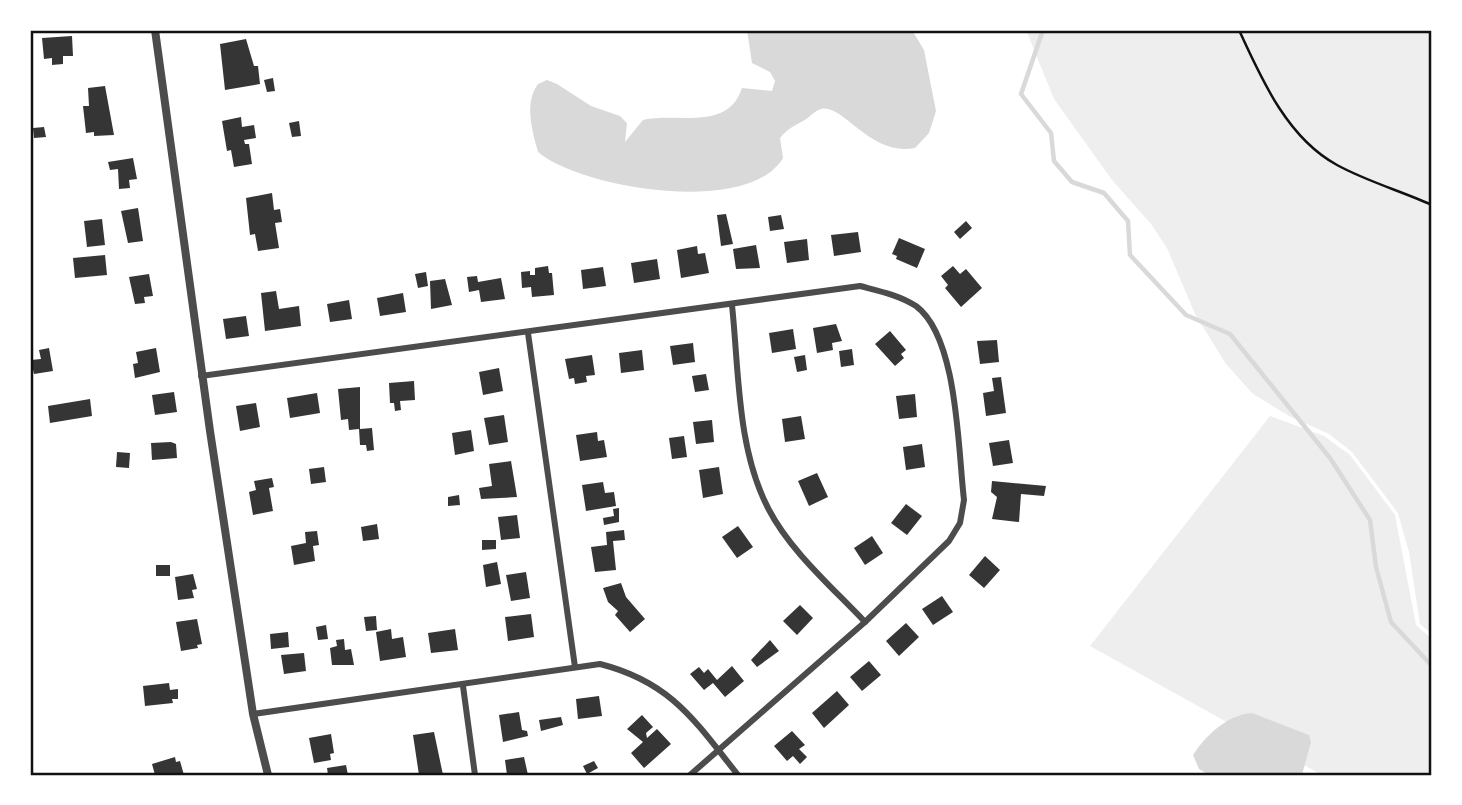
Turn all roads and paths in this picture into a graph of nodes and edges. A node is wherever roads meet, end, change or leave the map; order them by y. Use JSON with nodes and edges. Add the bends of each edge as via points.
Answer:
{"nodes":[{"id":1,"x":155,"y":30,"type":"edge"},
{"id":2,"x":1239,"y":30,"type":"edge"},
{"id":3,"x":1432,"y":205,"type":"edge"},
{"id":4,"x":732,"y":305,"type":"junction"},
{"id":5,"x":528,"y":333,"type":"junction"},
{"id":6,"x":201,"y":376,"type":"junction"},
{"id":7,"x":865,"y":622,"type":"junction"},
{"id":8,"x":575,"y":667,"type":"junction"},
{"id":9,"x":463,"y":686,"type":"junction"},
{"id":10,"x":253,"y":714,"type":"junction"},
{"id":11,"x":718,"y":750,"type":"junction"},
{"id":12,"x":268,"y":775,"type":"edge"},
{"id":13,"x":475,"y":775,"type":"edge"},
{"id":14,"x":691,"y":775,"type":"edge"},
{"id":15,"x":738,"y":775,"type":"edge"}],
"edges":[{"from":1,"to":6,"type":"street"},
{"from":2,"to":3,"type":"path","via":[[1261,79],[1309,144],[1336,164]]},
{"from":4,"to":5,"type":"street"},
{"from":4,"to":7,"type":"street","via":[[746,442],[755,479],[791,541]]},
{"from":4,"to":7,"type":"street","via":[[860,286],[917,307],[937,331],[947,355],[964,500],[960,523],[949,541]]},
{"from":5,"to":6,"type":"street"},
{"from":5,"to":8,"type":"street"},
{"from":6,"to":10,"type":"street"},
{"from":7,"to":11,"type":"street"},
{"from":8,"to":9,"type":"street"},
{"from":8,"to":11,"type":"street","via":[[600,664],[641,676],[679,705]]},
{"from":9,"to":10,"type":"street"},
{"from":9,"to":13,"type":"street"},
{"from":10,"to":12,"type":"street"},
{"from":11,"to":14,"type":"street"},
{"from":11,"to":15,"type":"street"}]}
